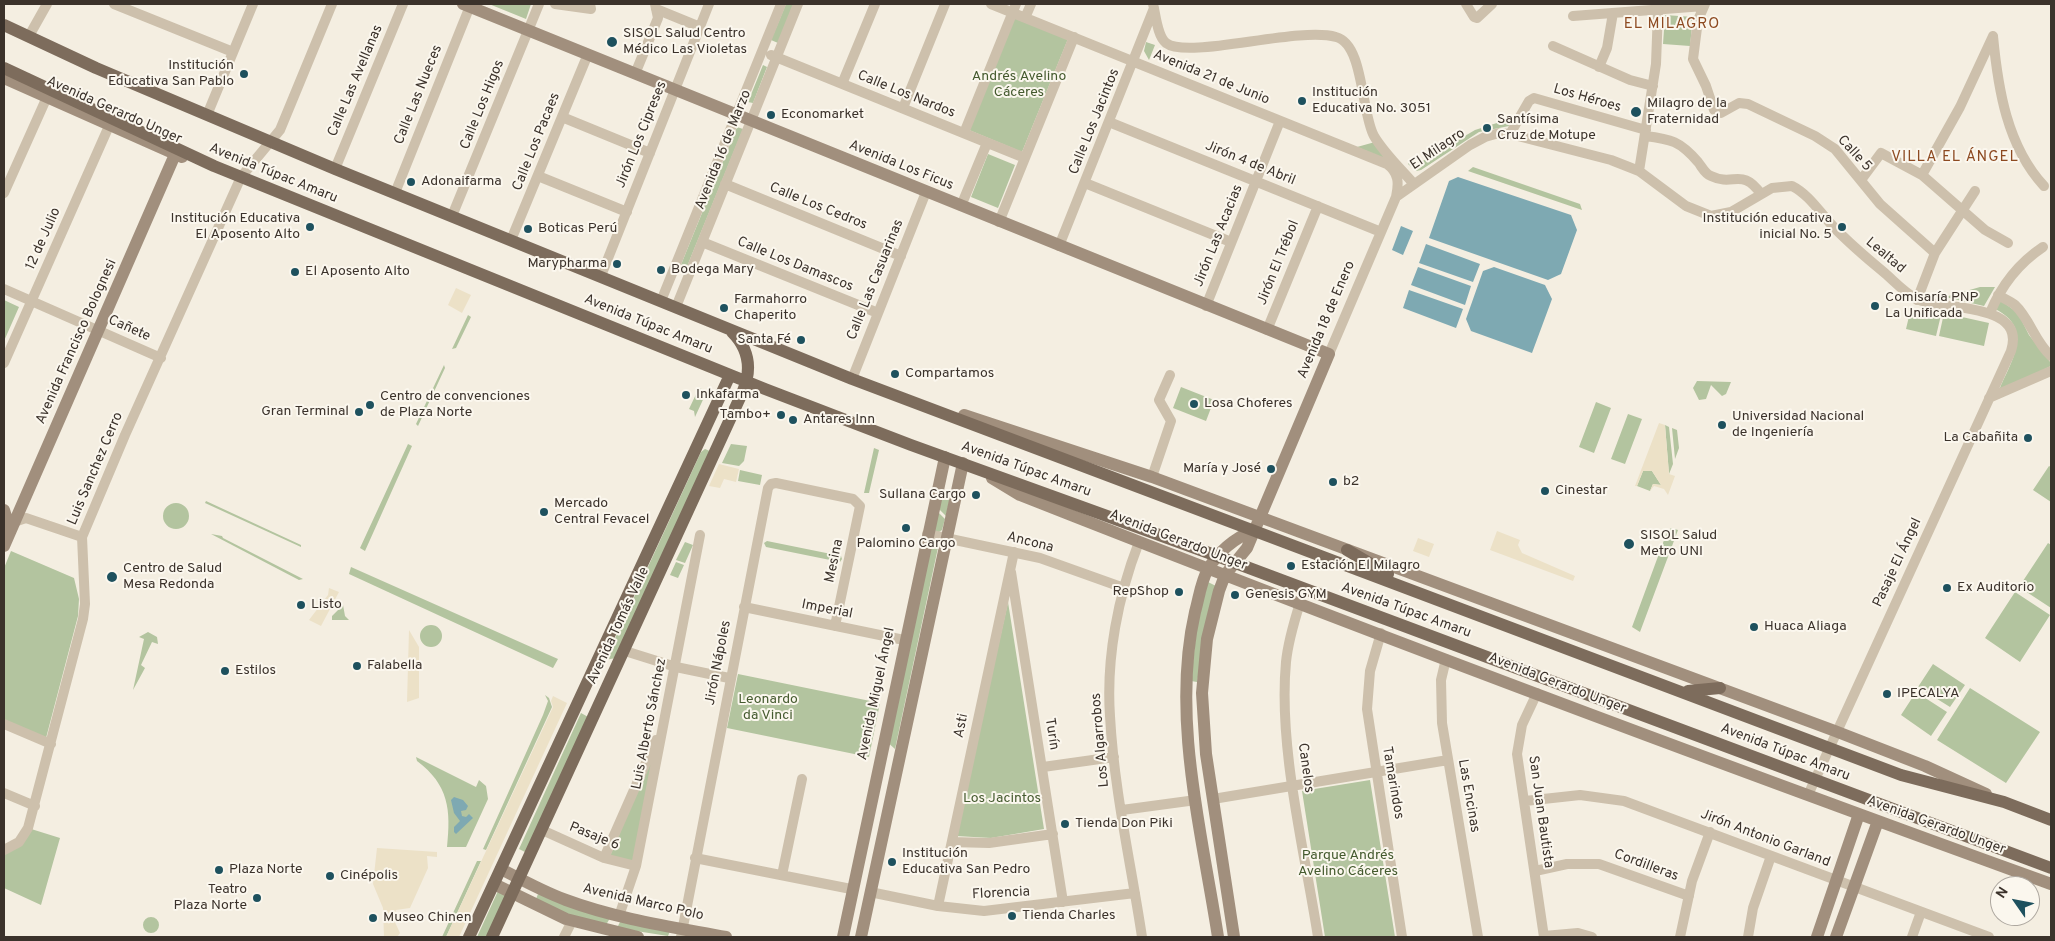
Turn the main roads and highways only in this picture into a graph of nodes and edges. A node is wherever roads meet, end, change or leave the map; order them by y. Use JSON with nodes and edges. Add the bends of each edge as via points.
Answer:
{"nodes":[{"id":1,"x":4,"y":25,"type":"edge"},
{"id":2,"x":4,"y":68,"type":"edge"},
{"id":3,"x":728,"y":329,"type":"junction"},
{"id":4,"x":730,"y":374,"type":"junction"},
{"id":5,"x":747,"y":381,"type":"junction"},
{"id":6,"x":699,"y":444,"type":"junction"},
{"id":7,"x":716,"y":452,"type":"junction"},
{"id":8,"x":1347,"y":550,"type":"road end"},
{"id":9,"x":1421,"y":592,"type":"junction"},
{"id":10,"x":1720,"y":688,"type":"road end"},
{"id":11,"x":1685,"y":692,"type":"junction"},
{"id":12,"x":2051,"y":820,"type":"edge"},
{"id":13,"x":2051,"y":868,"type":"edge"},
{"id":14,"x":469,"y":937,"type":"edge"},
{"id":15,"x":492,"y":937,"type":"edge"}],
"edges":[{"from":1,"to":3,"type":"main road","name":"Avenida Túpac Amaru","via":[[270,142]]},
{"from":2,"to":4,"type":"main road","name":"Avenida Túpac Amaru","via":[[176,153]]},
{"from":3,"to":5,"type":"main road","name":"Avenida Tomás Valle","via":[[745,350]]},
{"from":3,"to":9,"type":"main road","name":"Avenida Túpac Amaru","via":[[921,406]]},
{"from":4,"to":5,"type":"main road","name":"Avenida Túpac Amaru"},
{"from":4,"to":6,"type":"main road","name":"Avenida Tomás Valle"},
{"from":5,"to":7,"type":"main road","name":"Avenida Tomás Valle"},
{"from":5,"to":13,"type":"main road","name":"Avenida Túpac Amaru"},
{"from":6,"to":7,"type":"main road","via":[[710,443]]},
{"from":6,"to":14,"type":"main road","name":"Avenida Tomás Valle"},
{"from":7,"to":15,"type":"main road","name":"Avenida Tomás Valle"},
{"from":8,"to":9,"type":"main road"},
{"from":9,"to":11,"type":"main road","name":"Avenida Túpac Amaru"},
{"from":10,"to":11,"type":"main road"},
{"from":11,"to":12,"type":"main road","name":"Avenida Túpac Amaru","via":[[1901,775],[2004,802]]}]}
